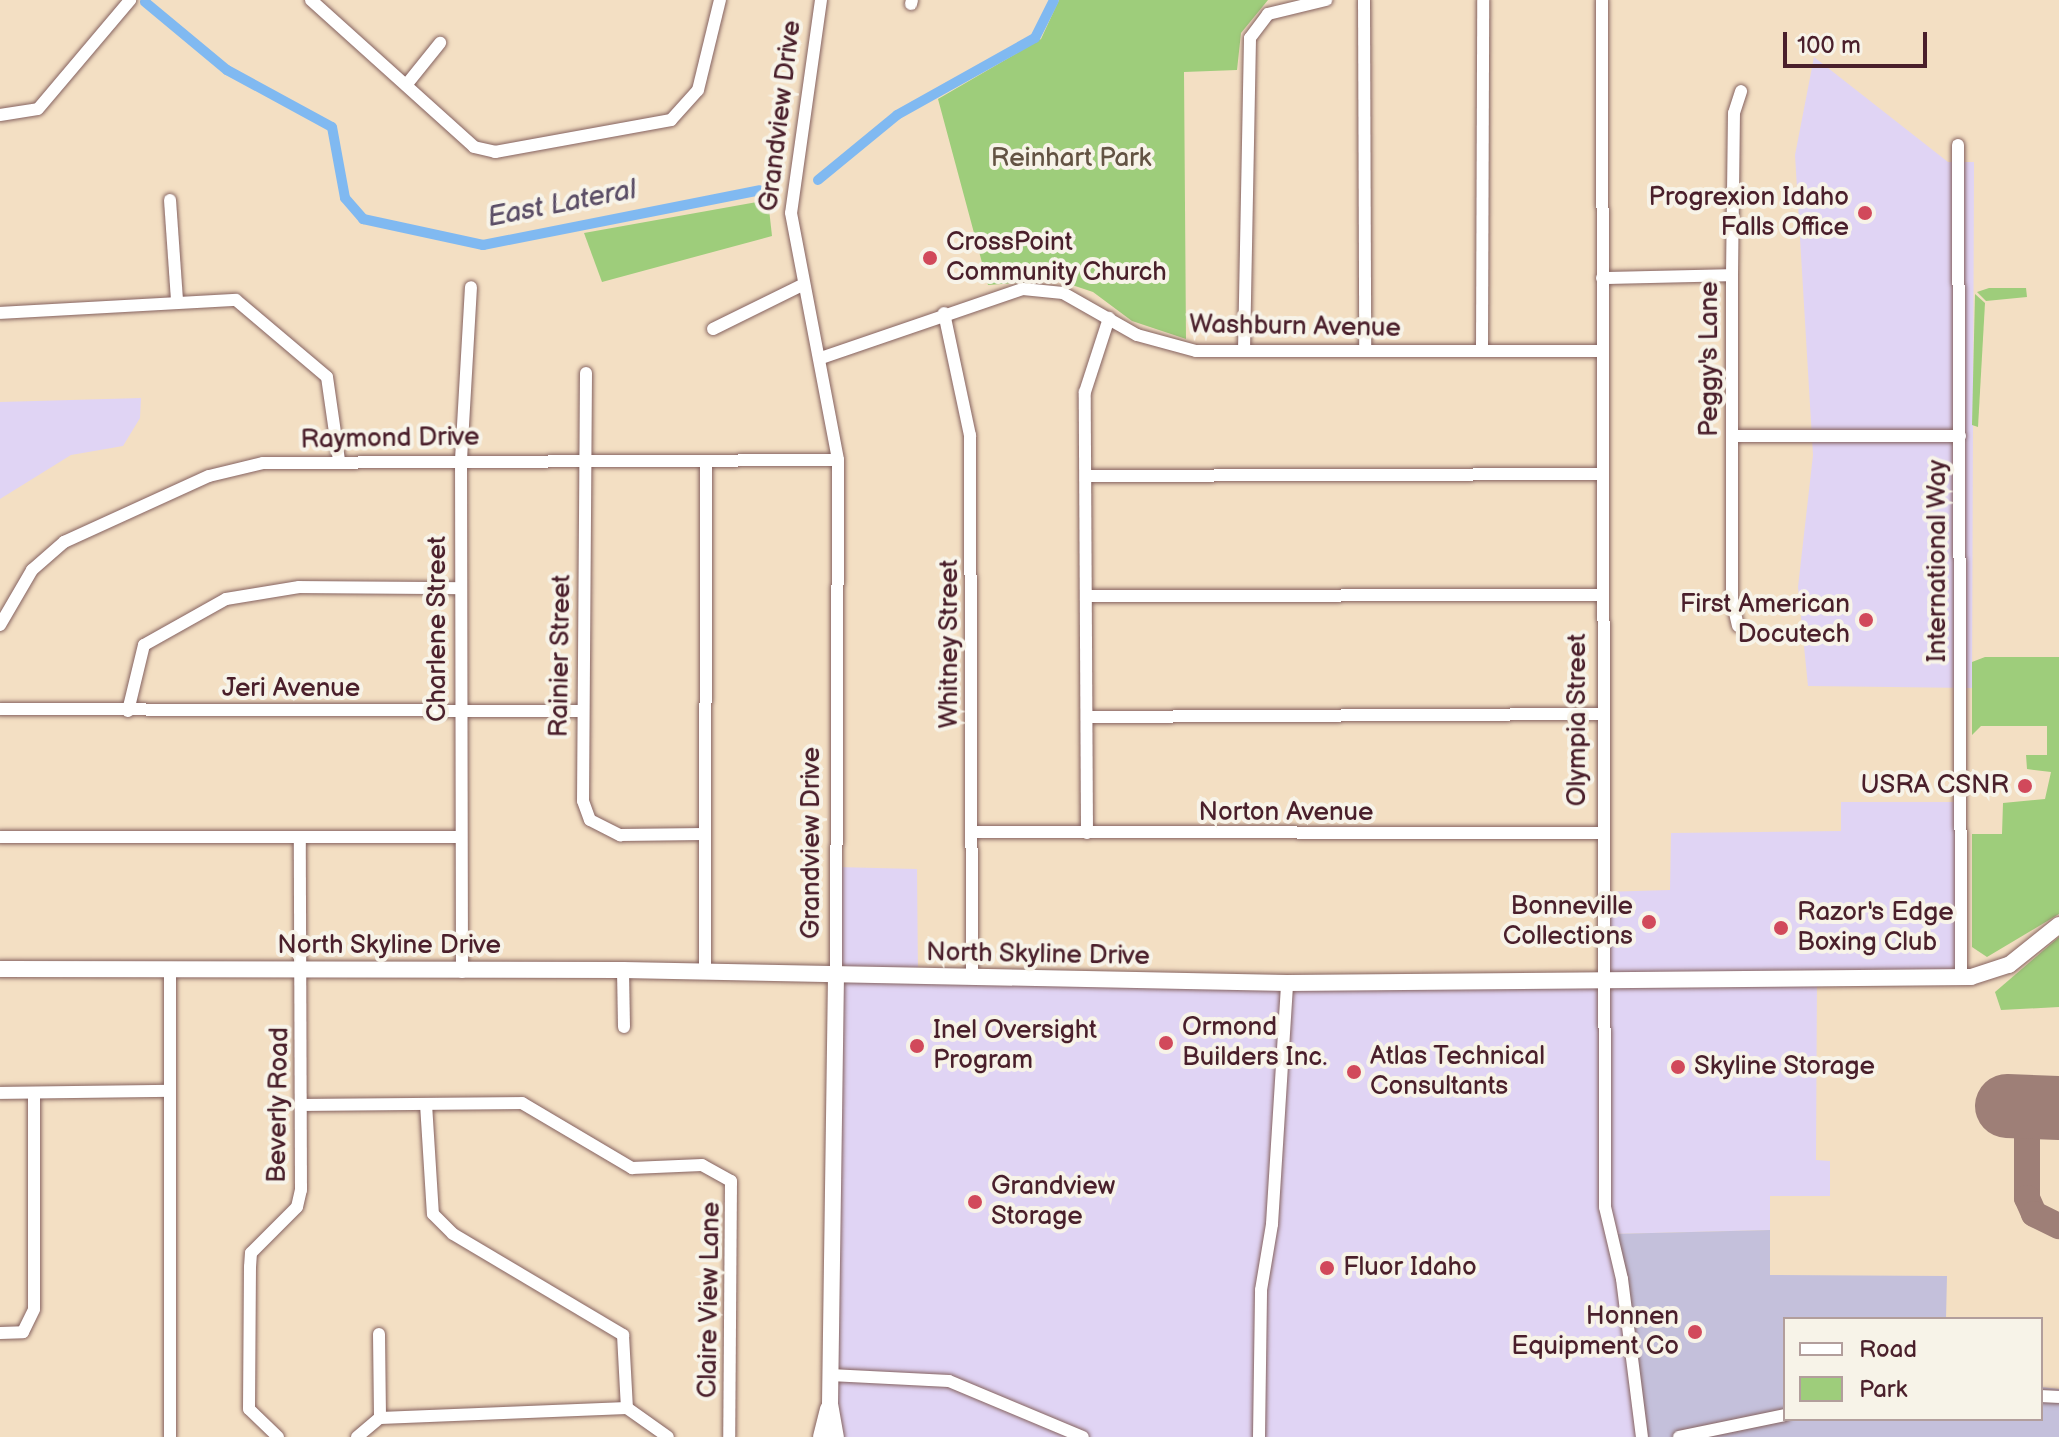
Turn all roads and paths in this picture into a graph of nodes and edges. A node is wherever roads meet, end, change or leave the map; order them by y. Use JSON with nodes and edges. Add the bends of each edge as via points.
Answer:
{"nodes":[{"id":1,"x":130,"y":0,"type":"edge"},
{"id":2,"x":311,"y":0,"type":"edge"},
{"id":3,"x":720,"y":0,"type":"edge"},
{"id":4,"x":821,"y":0,"type":"edge"},
{"id":5,"x":1326,"y":0,"type":"edge"},
{"id":6,"x":1364,"y":0,"type":"edge"},
{"id":7,"x":1483,"y":0,"type":"edge"},
{"id":8,"x":1602,"y":0,"type":"edge"},
{"id":9,"x":440,"y":43,"type":"dead end"},
{"id":10,"x":407,"y":84,"type":"junction"},
{"id":11,"x":1741,"y":91,"type":"dead end"},
{"id":12,"x":0,"y":115,"type":"edge"},
{"id":13,"x":1958,"y":145,"type":"dead end"},
{"id":14,"x":170,"y":200,"type":"dead end"},
{"id":15,"x":1732,"y":275,"type":"junction"},
{"id":16,"x":1602,"y":278,"type":"junction"},
{"id":17,"x":800,"y":286,"type":"junction"},
{"id":18,"x":471,"y":287,"type":"dead end"},
{"id":19,"x":177,"y":301,"type":"junction"},
{"id":20,"x":0,"y":313,"type":"edge"},
{"id":21,"x":944,"y":313,"type":"junction"},
{"id":22,"x":1109,"y":318,"type":"junction"},
{"id":23,"x":713,"y":329,"type":"dead end"},
{"id":24,"x":1365,"y":350,"type":"junction"},
{"id":25,"x":1482,"y":350,"type":"junction"},
{"id":26,"x":1244,"y":351,"type":"junction"},
{"id":27,"x":1602,"y":351,"type":"junction"},
{"id":28,"x":821,"y":358,"type":"junction"},
{"id":29,"x":586,"y":373,"type":"dead end"},
{"id":30,"x":1732,"y":436,"type":"junction"},
{"id":31,"x":1960,"y":436,"type":"junction"},
{"id":32,"x":585,"y":459,"type":"junction"},
{"id":33,"x":339,"y":460,"type":"junction"},
{"id":34,"x":461,"y":460,"type":"junction"},
{"id":35,"x":838,"y":460,"type":"junction"},
{"id":36,"x":706,"y":461,"type":"junction"},
{"id":37,"x":1601,"y":474,"type":"junction"},
{"id":38,"x":1086,"y":476,"type":"junction"},
{"id":39,"x":461,"y":588,"type":"junction"},
{"id":40,"x":1601,"y":595,"type":"junction"},
{"id":41,"x":1087,"y":596,"type":"junction"},
{"id":42,"x":0,"y":625,"type":"edge"},
{"id":43,"x":1738,"y":626,"type":"dead end"},
{"id":44,"x":0,"y":709,"type":"edge"},
{"id":45,"x":128,"y":711,"type":"junction"},
{"id":46,"x":460,"y":711,"type":"junction"},
{"id":47,"x":582,"y":711,"type":"junction"},
{"id":48,"x":1600,"y":714,"type":"junction"},
{"id":49,"x":1089,"y":717,"type":"junction"},
{"id":50,"x":972,"y":832,"type":"junction"},
{"id":51,"x":1087,"y":833,"type":"junction"},
{"id":52,"x":1600,"y":833,"type":"junction"},
{"id":53,"x":704,"y":834,"type":"junction"},
{"id":54,"x":0,"y":837,"type":"edge"},
{"id":55,"x":461,"y":837,"type":"junction"},
{"id":56,"x":300,"y":838,"type":"junction"},
{"id":57,"x":2059,"y":925,"type":"edge"},
{"id":58,"x":0,"y":969,"type":"edge"},
{"id":59,"x":302,"y":970,"type":"junction"},
{"id":60,"x":623,"y":970,"type":"junction"},
{"id":61,"x":170,"y":971,"type":"junction"},
{"id":62,"x":462,"y":972,"type":"junction"},
{"id":63,"x":705,"y":972,"type":"junction"},
{"id":64,"x":836,"y":975,"type":"junction"},
{"id":65,"x":1961,"y":977,"type":"junction"},
{"id":66,"x":972,"y":978,"type":"junction"},
{"id":67,"x":1601,"y":980,"type":"junction"},
{"id":68,"x":1287,"y":983,"type":"junction"},
{"id":69,"x":624,"y":1027,"type":"dead end"},
{"id":70,"x":168,"y":1091,"type":"junction"},
{"id":71,"x":0,"y":1093,"type":"edge"},
{"id":72,"x":34,"y":1094,"type":"junction"},
{"id":73,"x":426,"y":1104,"type":"junction"},
{"id":74,"x":304,"y":1105,"type":"junction"},
{"id":75,"x":0,"y":1333,"type":"edge"},
{"id":76,"x":379,"y":1334,"type":"dead end"},
{"id":77,"x":830,"y":1375,"type":"junction"},
{"id":78,"x":830,"y":1404,"type":"junction"},
{"id":79,"x":627,"y":1408,"type":"junction"},
{"id":80,"x":1783,"y":1415,"type":"edge"},
{"id":81,"x":380,"y":1418,"type":"junction"},
{"id":82,"x":170,"y":1437,"type":"edge"},
{"id":83,"x":278,"y":1437,"type":"edge"},
{"id":84,"x":357,"y":1437,"type":"edge"},
{"id":85,"x":668,"y":1437,"type":"edge"},
{"id":86,"x":729,"y":1437,"type":"edge"},
{"id":87,"x":821,"y":1437,"type":"edge"},
{"id":88,"x":836,"y":1437,"type":"edge"},
{"id":89,"x":1083,"y":1437,"type":"edge"},
{"id":90,"x":1259,"y":1437,"type":"edge"},
{"id":91,"x":1642,"y":1437,"type":"edge"},
{"id":92,"x":1679,"y":1437,"type":"edge"}],
"edges":[{"from":1,"to":12,"type":"street","via":[[38,109]]},
{"from":2,"to":10,"type":"street"},
{"from":3,"to":10,"type":"street","via":[[698,90],[671,120],[495,152],[474,147]]},
{"from":4,"to":17,"type":"street","name":"Grandview Drive","via":[[791,213]]},
{"from":5,"to":26,"type":"street","via":[[1268,14],[1250,38]]},
{"from":6,"to":24,"type":"street"},
{"from":7,"to":25,"type":"street"},
{"from":8,"to":16,"type":"street","name":"Olympia Street"},
{"from":9,"to":10,"type":"street"},
{"from":11,"to":15,"type":"street","name":"Peggy's Lane","via":[[1734,113]]},
{"from":13,"to":31,"type":"street","name":"International Way"},
{"from":14,"to":19,"type":"street"},
{"from":15,"to":16,"type":"street"},
{"from":15,"to":30,"type":"street","name":"Peggy's Lane"},
{"from":16,"to":27,"type":"street","name":"Olympia Street"},
{"from":17,"to":23,"type":"street"},
{"from":17,"to":28,"type":"street","name":"Grandview Drive"},
{"from":18,"to":34,"type":"street","name":"Charlene Street"},
{"from":19,"to":20,"type":"street"},
{"from":19,"to":33,"type":"street","via":[[236,300],[327,377]]},
{"from":21,"to":22,"type":"street","name":"Washburn Avenue","via":[[1007,291],[1041,289],[1080,299]]},
{"from":21,"to":28,"type":"street","name":"Washburn Avenue"},
{"from":21,"to":50,"type":"street","name":"Whitney Street","via":[[970,435]]},
{"from":22,"to":26,"type":"street","name":"Washburn Avenue","via":[[1173,347]]},
{"from":22,"to":38,"type":"street","via":[[1086,376]]},
{"from":24,"to":25,"type":"street","name":"Washburn Avenue"},
{"from":24,"to":26,"type":"street","name":"Washburn Avenue"},
{"from":25,"to":27,"type":"street","name":"Washburn Avenue"},
{"from":27,"to":37,"type":"street","name":"Olympia Street"},
{"from":28,"to":35,"type":"street","name":"Grandview Drive"},
{"from":29,"to":32,"type":"street","name":"Rainier Street"},
{"from":30,"to":31,"type":"street"},
{"from":30,"to":43,"type":"street","name":"Peggy's Lane"},
{"from":31,"to":65,"type":"street","name":"International Way"},
{"from":32,"to":34,"type":"street","name":"Raymond Drive"},
{"from":32,"to":36,"type":"street","name":"Raymond Drive"},
{"from":32,"to":47,"type":"street","name":"Rainier Street"},
{"from":33,"to":34,"type":"street","name":"Raymond Drive"},
{"from":33,"to":42,"type":"street","name":"Raymond Drive","via":[[263,463],[209,476],[64,542],[32,570]]},
{"from":34,"to":39,"type":"street","name":"Charlene Street"},
{"from":35,"to":36,"type":"street","name":"Raymond Drive"},
{"from":35,"to":64,"type":"street","name":"Grandview Drive"},
{"from":36,"to":53,"type":"street"},
{"from":37,"to":38,"type":"street"},
{"from":37,"to":40,"type":"street","name":"Olympia Street"},
{"from":38,"to":41,"type":"street"},
{"from":39,"to":45,"type":"street","via":[[299,587],[238,595],[144,645]]},
{"from":39,"to":46,"type":"street","name":"Charlene Street"},
{"from":40,"to":41,"type":"street"},
{"from":40,"to":48,"type":"street","name":"Olympia Street"},
{"from":41,"to":49,"type":"street"},
{"from":44,"to":45,"type":"street","name":"Jeri Avenue"},
{"from":45,"to":46,"type":"street","name":"Jeri Avenue"},
{"from":46,"to":47,"type":"street","name":"Jeri Avenue"},
{"from":46,"to":55,"type":"street","name":"Charlene Street"},
{"from":47,"to":53,"type":"street","name":"Rainier Street","via":[[583,801],[590,820],[620,835]]},
{"from":48,"to":49,"type":"street"},
{"from":48,"to":52,"type":"street","name":"Olympia Street"},
{"from":49,"to":51,"type":"street"},
{"from":50,"to":51,"type":"street","name":"Norton Avenue"},
{"from":50,"to":66,"type":"street","name":"Whitney Street"},
{"from":51,"to":52,"type":"street","name":"Norton Avenue"},
{"from":52,"to":67,"type":"street","name":"Olympia Street"},
{"from":53,"to":63,"type":"street"},
{"from":54,"to":56,"type":"street"},
{"from":55,"to":56,"type":"street"},
{"from":55,"to":62,"type":"street","name":"Charlene Street"},
{"from":56,"to":59,"type":"street","name":"Beverly Road"},
{"from":57,"to":65,"type":"main road","name":"North Skyline Drive","via":[[2009,965]]},
{"from":58,"to":61,"type":"main road","name":"North Skyline Drive"},
{"from":59,"to":61,"type":"main road","name":"North Skyline Drive"},
{"from":59,"to":62,"type":"main road","name":"North Skyline Drive"},
{"from":59,"to":74,"type":"street","name":"Beverly Road"},
{"from":60,"to":62,"type":"main road","name":"North Skyline Drive"},
{"from":60,"to":63,"type":"main road","name":"North Skyline Drive"},
{"from":60,"to":69,"type":"street"},
{"from":61,"to":70,"type":"street"},
{"from":63,"to":64,"type":"main road","name":"North Skyline Drive"},
{"from":64,"to":66,"type":"main road","name":"North Skyline Drive"},
{"from":64,"to":77,"type":"main road","name":"Grandview Drive"},
{"from":65,"to":67,"type":"main road","name":"North Skyline Drive"},
{"from":66,"to":68,"type":"main road","name":"North Skyline Drive"},
{"from":67,"to":68,"type":"main road","name":"North Skyline Drive"},
{"from":67,"to":91,"type":"street","name":"Olympia Street","via":[[1605,1207],[1622,1279]]},
{"from":68,"to":90,"type":"street","via":[[1272,1224],[1259,1314]]},
{"from":70,"to":72,"type":"street"},
{"from":70,"to":82,"type":"street"},
{"from":71,"to":72,"type":"street"},
{"from":72,"to":75,"type":"street","via":[[34,1309],[23,1332]]},
{"from":73,"to":74,"type":"street","name":"Claire View Lane"},
{"from":73,"to":79,"type":"street","via":[[433,1214],[453,1234],[623,1335]]},
{"from":73,"to":86,"type":"street","name":"Claire View Lane","via":[[522,1103],[632,1168],[702,1165],[731,1181]]},
{"from":74,"to":83,"type":"street","name":"Beverly Road","via":[[297,1207],[251,1253],[249,1409]]},
{"from":76,"to":81,"type":"street"},
{"from":77,"to":78,"type":"main road","name":"Grandview Drive"},
{"from":77,"to":89,"type":"street","via":[[949,1381]]},
{"from":78,"to":87,"type":"main road","name":"Grandview Drive"},
{"from":78,"to":88,"type":"main road","name":"Grandview Drive"},
{"from":79,"to":81,"type":"street"},
{"from":79,"to":85,"type":"street"},
{"from":80,"to":92,"type":"street"},
{"from":81,"to":84,"type":"street"}]}
